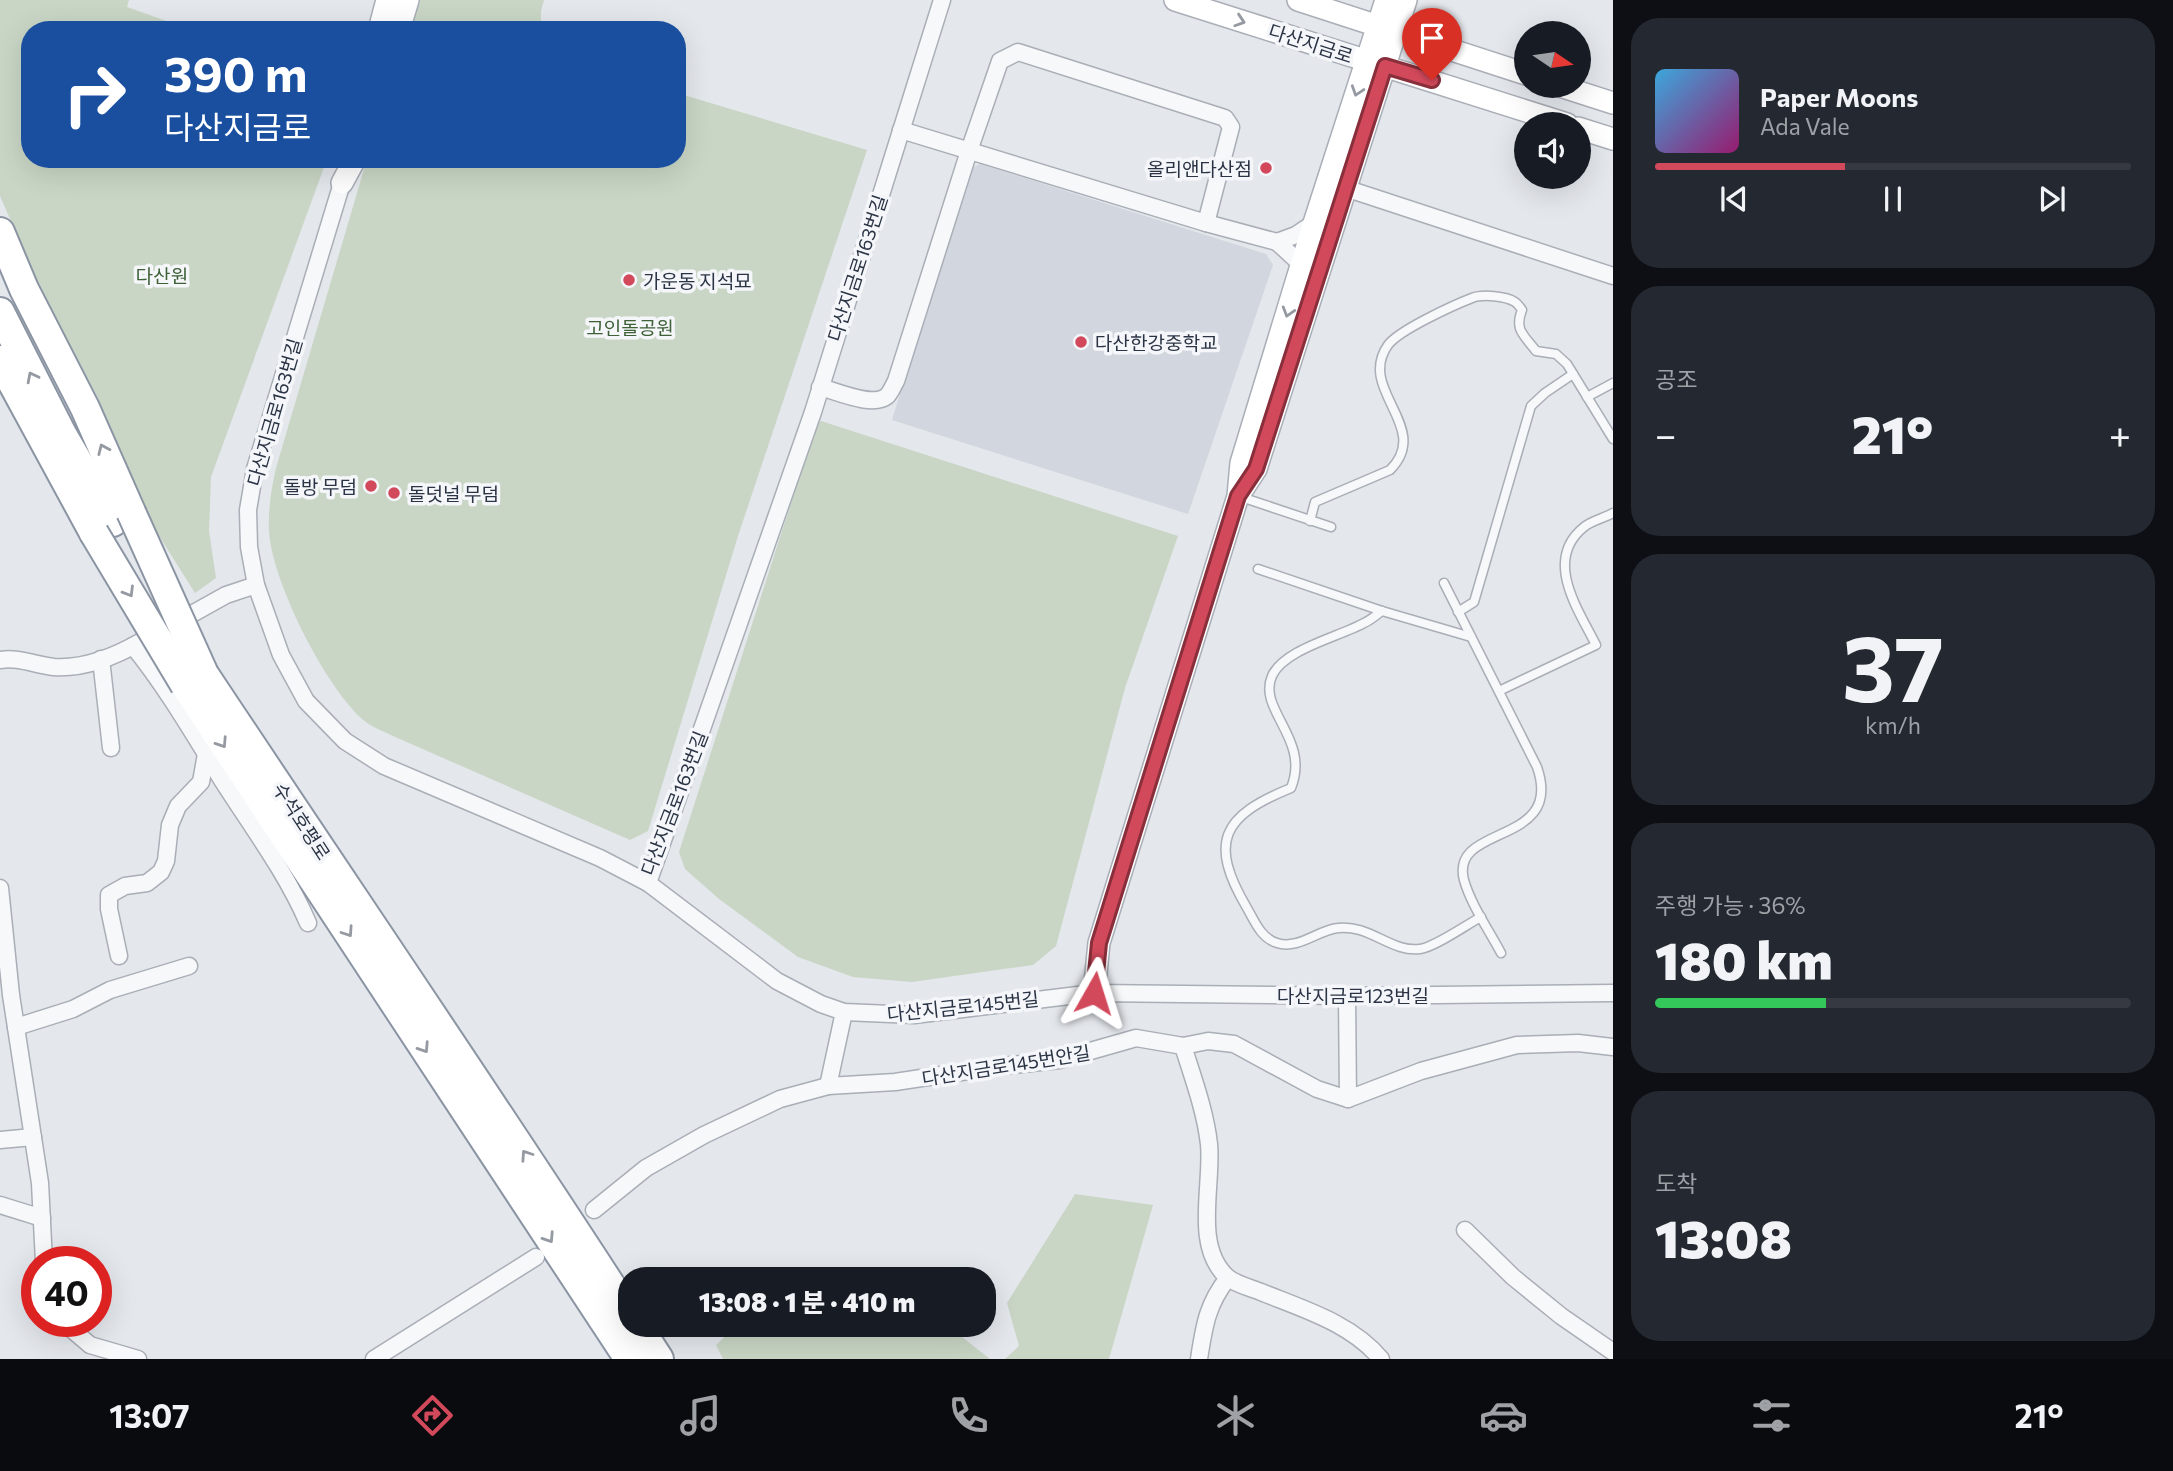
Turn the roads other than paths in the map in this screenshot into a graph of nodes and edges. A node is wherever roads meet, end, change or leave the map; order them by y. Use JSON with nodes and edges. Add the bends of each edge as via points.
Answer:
{"nodes":[{"id":1,"x":387,"y":0,"type":"edge"},
{"id":2,"x":408,"y":0,"type":"edge"},
{"id":3,"x":942,"y":0,"type":"edge"},
{"id":4,"x":1175,"y":0,"type":"edge"},
{"id":5,"x":1298,"y":0,"type":"edge"},
{"id":6,"x":1386,"y":0,"type":"edge"},
{"id":7,"x":1406,"y":0,"type":"edge"},
{"id":8,"x":381,"y":21,"type":"edge"},
{"id":9,"x":401,"y":21,"type":"edge"},
{"id":10,"x":1387,"y":29,"type":"junction"},
{"id":11,"x":1376,"y":63,"type":"junction"},
{"id":12,"x":1514,"y":71,"type":"edge"},
{"id":13,"x":1591,"y":96,"type":"edge"},
{"id":14,"x":1613,"y":103,"type":"edge"},
{"id":15,"x":1529,"y":112,"type":"edge"},
{"id":16,"x":901,"y":130,"type":"junction"},
{"id":17,"x":1591,"y":132,"type":"edge"},
{"id":18,"x":1613,"y":139,"type":"edge"},
{"id":19,"x":969,"y":151,"type":"junction"},
{"id":20,"x":343,"y":168,"type":"edge"},
{"id":21,"x":350,"y":168,"type":"edge"},
{"id":22,"x":342,"y":183,"type":"junction"},
{"id":23,"x":1345,"y":188,"type":"junction"},
{"id":24,"x":1206,"y":223,"type":"junction"},
{"id":25,"x":1314,"y":223,"type":"junction"},
{"id":26,"x":0,"y":232,"type":"edge"},
{"id":27,"x":1277,"y":242,"type":"junction"},
{"id":28,"x":1302,"y":265,"type":"junction"},
{"id":29,"x":1613,"y":276,"type":"edge"},
{"id":30,"x":0,"y":312,"type":"edge"},
{"id":31,"x":0,"y":360,"type":"edge"},
{"id":32,"x":1573,"y":374,"type":"junction"},
{"id":33,"x":1613,"y":383,"type":"edge"},
{"id":34,"x":820,"y":387,"type":"junction"},
{"id":35,"x":1587,"y":397,"type":"junction"},
{"id":36,"x":1613,"y":439,"type":"edge"},
{"id":37,"x":1238,"y":496,"type":"junction"},
{"id":38,"x":1613,"y":513,"type":"edge"},
{"id":39,"x":1310,"y":521,"type":"junction"},
{"id":40,"x":113,"y":522,"type":"junction"},
{"id":41,"x":1331,"y":527,"type":"dead end"},
{"id":42,"x":1258,"y":569,"type":"dead end"},
{"id":43,"x":1444,"y":583,"type":"dead end"},
{"id":44,"x":256,"y":585,"type":"junction"},
{"id":45,"x":1382,"y":611,"type":"junction"},
{"id":46,"x":1458,"y":612,"type":"junction"},
{"id":47,"x":1471,"y":637,"type":"junction"},
{"id":48,"x":134,"y":646,"type":"junction"},
{"id":49,"x":101,"y":659,"type":"junction"},
{"id":50,"x":0,"y":660,"type":"edge"},
{"id":51,"x":195,"y":680,"type":"junction"},
{"id":52,"x":1499,"y":691,"type":"junction"},
{"id":53,"x":111,"y":748,"type":"dead end"},
{"id":54,"x":206,"y":754,"type":"junction"},
{"id":55,"x":648,"y":883,"type":"junction"},
{"id":56,"x":0,"y":887,"type":"edge"},
{"id":57,"x":1481,"y":917,"type":"junction"},
{"id":58,"x":308,"y":923,"type":"dead end"},
{"id":59,"x":1502,"y":953,"type":"dead end"},
{"id":60,"x":119,"y":956,"type":"dead end"},
{"id":61,"x":189,"y":966,"type":"dead end"},
{"id":62,"x":1094,"y":993,"type":"junction"},
{"id":63,"x":1613,"y":993,"type":"edge"},
{"id":64,"x":1347,"y":996,"type":"junction"},
{"id":65,"x":844,"y":1012,"type":"junction"},
{"id":66,"x":16,"y":1027,"type":"junction"},
{"id":67,"x":1184,"y":1046,"type":"junction"},
{"id":68,"x":1613,"y":1047,"type":"edge"},
{"id":69,"x":828,"y":1086,"type":"junction"},
{"id":70,"x":1348,"y":1100,"type":"junction"},
{"id":71,"x":33,"y":1137,"type":"junction"},
{"id":72,"x":0,"y":1140,"type":"edge"},
{"id":73,"x":0,"y":1205,"type":"edge"},
{"id":74,"x":594,"y":1210,"type":"dead end"},
{"id":75,"x":42,"y":1218,"type":"junction"},
{"id":76,"x":1465,"y":1230,"type":"dead end"},
{"id":77,"x":43,"y":1246,"type":"edge"},
{"id":78,"x":536,"y":1257,"type":"dead end"},
{"id":79,"x":1228,"y":1278,"type":"junction"},
{"id":80,"x":618,"y":1296,"type":"edge"},
{"id":81,"x":81,"y":1337,"type":"edge"},
{"id":82,"x":645,"y":1337,"type":"edge"},
{"id":83,"x":1613,"y":1352,"type":"edge"},
{"id":84,"x":138,"y":1359,"type":"edge"},
{"id":85,"x":374,"y":1359,"type":"edge"},
{"id":86,"x":629,"y":1359,"type":"edge"},
{"id":87,"x":659,"y":1359,"type":"edge"},
{"id":88,"x":1199,"y":1359,"type":"edge"},
{"id":89,"x":1381,"y":1359,"type":"edge"}],
"edges":[{"from":1,"to":8,"type":"street"},
{"from":2,"to":9,"type":"street"},
{"from":3,"to":16,"type":"street","name":"다산지금로163번길"},
{"from":4,"to":11,"type":"street","name":"다산지금로","one_way":true},
{"from":5,"to":10,"type":"street","name":"다산지금로"},
{"from":6,"to":10,"type":"street"},
{"from":7,"to":10,"type":"street"},
{"from":10,"to":11,"type":"street"},
{"from":10,"to":12,"type":"street","name":"다산지금로"},
{"from":11,"to":15,"type":"street","name":"다산지금로"},
{"from":11,"to":23,"type":"street"},
{"from":11,"to":25,"type":"street","one_way":true},
{"from":13,"to":14,"type":"street"},
{"from":16,"to":19,"type":"street"},
{"from":16,"to":34,"type":"street","name":"다산지금로163번길"},
{"from":17,"to":18,"type":"street"},
{"from":19,"to":24,"type":"street"},
{"from":19,"to":24,"type":"street","via":[[1000,61],[1018,52],[1225,118],[1231,127]]},
{"from":19,"to":34,"type":"street","via":[[888,395],[869,401]]},
{"from":20,"to":22,"type":"street","name":"다산지금로163번길"},
{"from":21,"to":22,"type":"street","name":"다산지금로163번길"},
{"from":22,"to":44,"type":"street","name":"다산지금로163번길","via":[[255,469],[248,510]]},
{"from":23,"to":29,"type":"street"},
{"from":23,"to":37,"type":"street","via":[[1256,469]]},
{"from":24,"to":27,"type":"street"},
{"from":25,"to":27,"type":"street"},
{"from":25,"to":28,"type":"street"},
{"from":40,"to":26,"type":"highway","one_way":true,"via":[[85,408]]},
{"from":27,"to":28,"type":"street"},
{"from":28,"to":37,"type":"street","one_way":true,"via":[[1241,463]]},
{"from":40,"to":30,"type":"highway","name":"수석호평로","one_way":true},
{"from":31,"to":40,"type":"highway","name":"수석호평로"},
{"from":32,"to":35,"type":"lane"},
{"from":32,"to":39,"type":"lane","via":[[1556,354],[1536,351],[1519,329],[1522,310],[1514,301],[1475,296],[1401,333],[1387,346],[1379,379],[1405,435],[1398,462],[1390,470],[1315,502]]},
{"from":32,"to":46,"type":"lane","via":[[1531,406],[1474,602]]},
{"from":33,"to":35,"type":"lane"},
{"from":34,"to":55,"type":"street","name":"다산지금로163번길"},
{"from":35,"to":36,"type":"lane"},
{"from":37,"to":39,"type":"lane"},
{"from":37,"to":62,"type":"street","via":[[1099,943]]},
{"from":38,"to":52,"type":"lane","via":[[1575,535],[1563,565],[1566,583],[1596,645]]},
{"from":39,"to":41,"type":"lane"},
{"from":40,"to":51,"type":"highway","name":"수석호평로","bridge":true},
{"from":40,"to":51,"type":"highway","bridge":true},
{"from":42,"to":45,"type":"lane"},
{"from":43,"to":46,"type":"lane"},
{"from":44,"to":48,"type":"street","via":[[226,596]]},
{"from":44,"to":55,"type":"street","name":"다산지금로163번길","via":[[281,655],[306,701],[345,741],[384,766]]},
{"from":45,"to":47,"type":"lane"},
{"from":45,"to":57,"type":"lane","via":[[1282,661],[1271,677],[1274,708],[1297,760],[1296,776],[1291,788],[1247,810],[1228,830],[1227,869],[1263,935],[1278,944],[1293,945],[1338,928],[1360,928],[1416,950]]},
{"from":46,"to":47,"type":"lane"},
{"from":47,"to":52,"type":"lane"},
{"from":48,"to":49,"type":"street"},
{"from":48,"to":54,"type":"street"},
{"from":49,"to":50,"type":"street","via":[[56,667]]},
{"from":49,"to":53,"type":"street"},
{"from":80,"to":51,"type":"highway","name":"수석호평로","one_way":true,"via":[[529,1159]]},
{"from":51,"to":86,"type":"highway","name":"수석호평로","one_way":true},
{"from":52,"to":57,"type":"lane","via":[[1537,767],[1543,793],[1530,819],[1470,851],[1464,878]]},
{"from":54,"to":58,"type":"street","via":[[288,882]]},
{"from":54,"to":60,"type":"street","via":[[201,782],[178,806],[170,825],[161,872],[148,883],[125,886],[109,895]]},
{"from":55,"to":65,"type":"street","name":"다산지금로145번길","via":[[777,981]]},
{"from":56,"to":66,"type":"street"},
{"from":57,"to":59,"type":"lane"},
{"from":61,"to":66,"type":"street","via":[[121,986],[73,1009]]},
{"from":62,"to":64,"type":"street","name":"다산지금로123번길"},
{"from":62,"to":65,"type":"street","name":"다산지금로145번길","via":[[914,1015]]},
{"from":63,"to":64,"type":"street","name":"다산지금로123번길"},
{"from":64,"to":70,"type":"street"},
{"from":65,"to":69,"type":"street"},
{"from":66,"to":71,"type":"street"},
{"from":67,"to":69,"type":"street","name":"다산지금로145번안길","via":[[1136,1038],[1059,1060],[895,1082]]},
{"from":67,"to":70,"type":"street","name":"다산지금로145번안길","via":[[1208,1041],[1234,1044],[1317,1089]]},
{"from":67,"to":79,"type":"street","via":[[1209,1145],[1208,1240],[1214,1260]]},
{"from":68,"to":70,"type":"street","via":[[1517,1045],[1421,1071]]},
{"from":69,"to":74,"type":"street","name":"다산지금로145번안길","via":[[780,1099],[704,1135],[646,1168]]},
{"from":71,"to":72,"type":"street"},
{"from":71,"to":75,"type":"street"},
{"from":73,"to":75,"type":"street"},
{"from":75,"to":77,"type":"street"},
{"from":76,"to":83,"type":"street","via":[[1513,1277]]},
{"from":78,"to":85,"type":"street"},
{"from":79,"to":88,"type":"street","via":[[1208,1314]]},
{"from":79,"to":89,"type":"street","via":[[1347,1328]]},
{"from":81,"to":84,"type":"street","via":[[90,1345]]},
{"from":82,"to":87,"type":"highway"}]}
